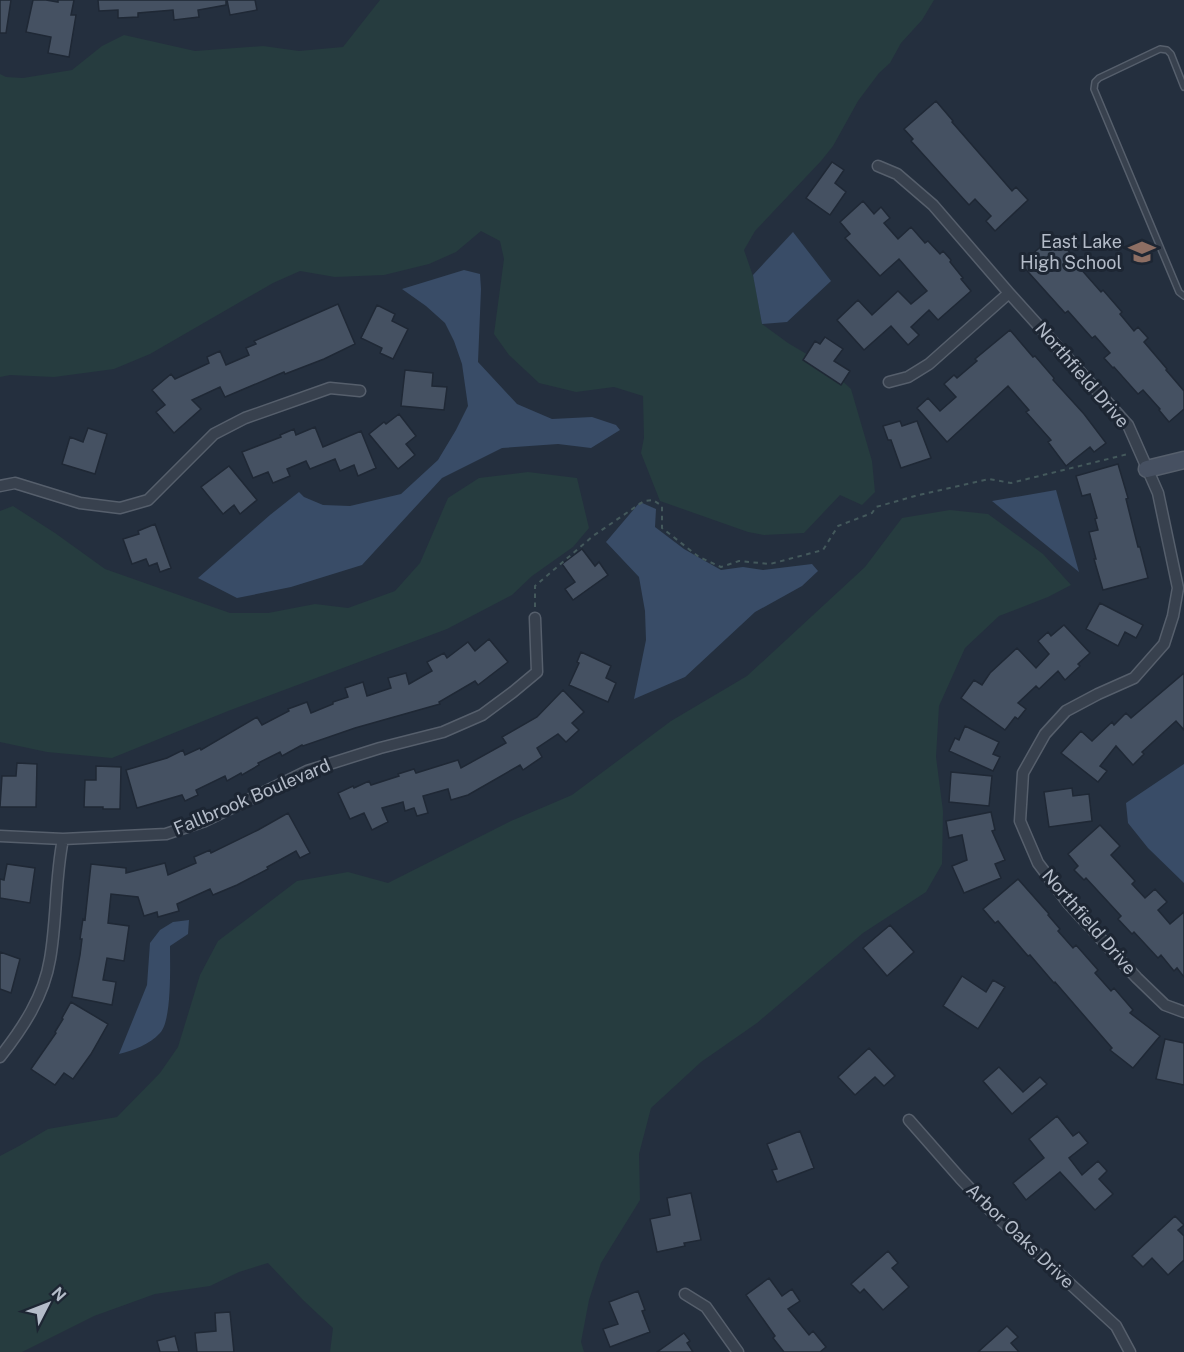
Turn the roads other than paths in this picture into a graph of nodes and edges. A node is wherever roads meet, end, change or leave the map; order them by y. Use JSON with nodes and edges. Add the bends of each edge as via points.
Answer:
{"nodes":[{"id":1,"x":1184,"y":87,"type":"edge"},
{"id":2,"x":878,"y":166,"type":"dead end"},
{"id":3,"x":1009,"y":293,"type":"junction"},
{"id":4,"x":1184,"y":296,"type":"edge"},
{"id":5,"x":889,"y":382,"type":"dead end"},
{"id":6,"x":360,"y":391,"type":"dead end"},
{"id":7,"x":1184,"y":460,"type":"edge"},
{"id":8,"x":1147,"y":469,"type":"junction"},
{"id":9,"x":0,"y":486,"type":"edge"},
{"id":10,"x":1180,"y":595,"type":"edge"},
{"id":11,"x":535,"y":618,"type":"road end"},
{"id":12,"x":0,"y":836,"type":"edge"},
{"id":13,"x":63,"y":839,"type":"junction"},
{"id":14,"x":1184,"y":1012,"type":"edge"},
{"id":15,"x":0,"y":1057,"type":"edge"},
{"id":16,"x":909,"y":1120,"type":"dead end"},
{"id":17,"x":685,"y":1294,"type":"dead end"},
{"id":18,"x":738,"y":1352,"type":"edge"},
{"id":19,"x":1130,"y":1352,"type":"edge"}],
"edges":[{"from":1,"to":4,"type":"lane","via":[[1171,54],[1160,49],[1099,78],[1094,89]]},
{"from":2,"to":3,"type":"street","name":"Northfield Drive","via":[[897,174],[933,205]]},
{"from":3,"to":5,"type":"street","via":[[929,364],[908,377]]},
{"from":3,"to":8,"type":"street","name":"Northfield Drive","via":[[1128,425]]},
{"from":6,"to":9,"type":"street","via":[[330,388],[245,418],[214,434],[148,500],[120,508],[80,503],[15,483]]},
{"from":7,"to":8,"type":"street"},
{"from":8,"to":10,"type":"street","name":"Northfield Drive","via":[[1158,493]]},
{"from":10,"to":14,"type":"street","name":"Northfield Drive","via":[[1164,644],[1134,678],[1066,711],[1045,734],[1023,773],[1020,821],[1038,863],[1068,903],[1158,998]]},
{"from":11,"to":13,"type":"street","name":"Fallbrook Boulevard","via":[[537,672],[482,715],[443,732],[307,771],[206,821],[166,834]]},
{"from":12,"to":13,"type":"street","name":"Fallbrook Boulevard"},
{"from":13,"to":15,"type":"street","via":[[50,960],[34,1007]]},
{"from":16,"to":19,"type":"street","name":"Arbor Oaks Drive","via":[[992,1212],[1116,1326]]},
{"from":17,"to":18,"type":"street","via":[[706,1307]]}]}
